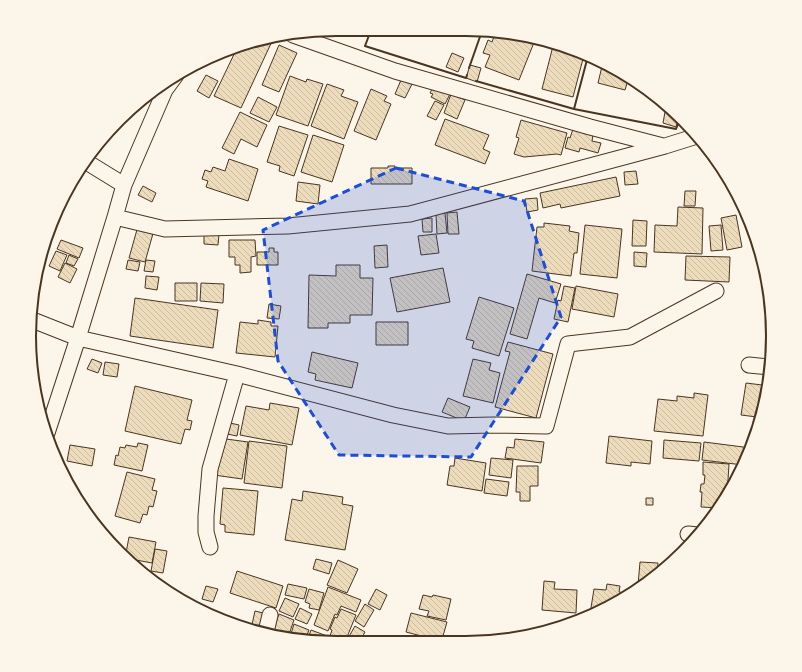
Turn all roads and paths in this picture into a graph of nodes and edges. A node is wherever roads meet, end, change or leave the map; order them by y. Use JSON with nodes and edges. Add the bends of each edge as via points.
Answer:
{"nodes":[{"id":1,"x":303,"y":38,"type":"edge"},
{"id":2,"x":165,"y":89,"type":"edge"},
{"id":3,"x":692,"y":138,"type":"edge"},
{"id":4,"x":665,"y":146,"type":"junction"},
{"id":5,"x":90,"y":164,"type":"edge"},
{"id":6,"x":124,"y":185,"type":"junction"},
{"id":7,"x":115,"y":216,"type":"junction"},
{"id":8,"x":716,"y":290,"type":"dead end"},
{"id":9,"x":37,"y":322,"type":"edge"},
{"id":10,"x":78,"y":338,"type":"junction"},
{"id":11,"x":749,"y":365,"type":"dead end"},
{"id":12,"x":764,"y":366,"type":"edge"},
{"id":13,"x":237,"y":374,"type":"junction"},
{"id":14,"x":49,"y":424,"type":"edge"},
{"id":15,"x":210,"y":547,"type":"dead end"},
{"id":16,"x":270,"y":615,"type":"dead end"},
{"id":17,"x":267,"y":628,"type":"edge"}],
"edges":[{"from":1,"to":4,"type":"street","via":[[395,71]]},
{"from":2,"to":6,"type":"street"},
{"from":3,"to":4,"type":"street"},
{"from":4,"to":7,"type":"street","via":[[410,214],[288,226],[166,229]]},
{"from":5,"to":6,"type":"street"},
{"from":6,"to":7,"type":"street"},
{"from":7,"to":10,"type":"street"},
{"from":8,"to":13,"type":"street","via":[[630,336],[568,344],[546,426],[448,426],[393,415]]},
{"from":9,"to":10,"type":"street"},
{"from":10,"to":13,"type":"street"},
{"from":10,"to":14,"type":"street"},
{"from":11,"to":12,"type":"street"},
{"from":13,"to":15,"type":"street","via":[[210,469],[206,532]]},
{"from":16,"to":17,"type":"street"}]}
